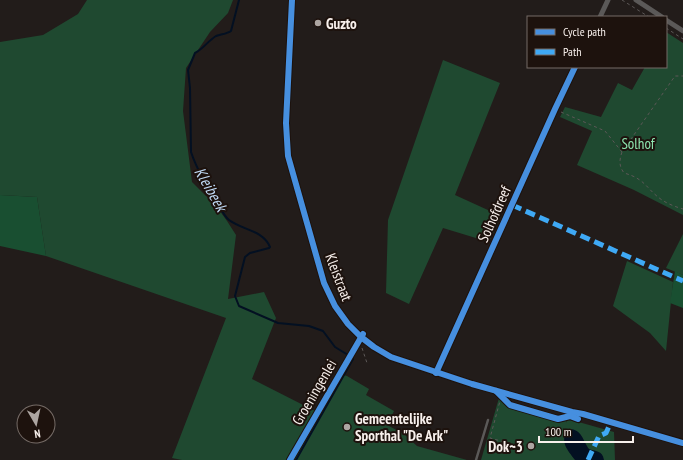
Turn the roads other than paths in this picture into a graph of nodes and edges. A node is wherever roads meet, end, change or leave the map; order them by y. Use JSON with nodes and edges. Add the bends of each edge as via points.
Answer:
{"nodes":[{"id":1,"x":292,"y":0,"type":"edge"},
{"id":2,"x":608,"y":0,"type":"edge"},
{"id":3,"x":636,"y":0,"type":"edge"},
{"id":4,"x":600,"y":16,"type":"edge"},
{"id":5,"x":660,"y":16,"type":"edge"},
{"id":6,"x":667,"y":21,"type":"edge"},
{"id":7,"x":683,"y":31,"type":"edge"},
{"id":8,"x":575,"y":68,"type":"edge"},
{"id":9,"x":360,"y":340,"type":"junction"},
{"id":10,"x":436,"y":373,"type":"junction"},
{"id":11,"x":488,"y":420,"type":"dead end"},
{"id":12,"x":683,"y":443,"type":"edge"},
{"id":13,"x":290,"y":460,"type":"edge"},
{"id":14,"x":476,"y":460,"type":"edge"}],
"edges":[{"from":1,"to":9,"type":"street","name":"Kleistraat","via":[[286,123],[288,156],[329,295],[342,318]]},
{"from":2,"to":4,"type":"street"},
{"from":3,"to":5,"type":"street"},
{"from":6,"to":7,"type":"street"},
{"from":8,"to":10,"type":"street","name":"Solhofdreef"},
{"from":9,"to":10,"type":"street","name":"Kleistraat","via":[[391,357]]},
{"from":9,"to":13,"type":"street","name":"Groeningenlei"},
{"from":10,"to":12,"type":"street","name":"Kleistraat"},
{"from":11,"to":14,"type":"lane"}]}
